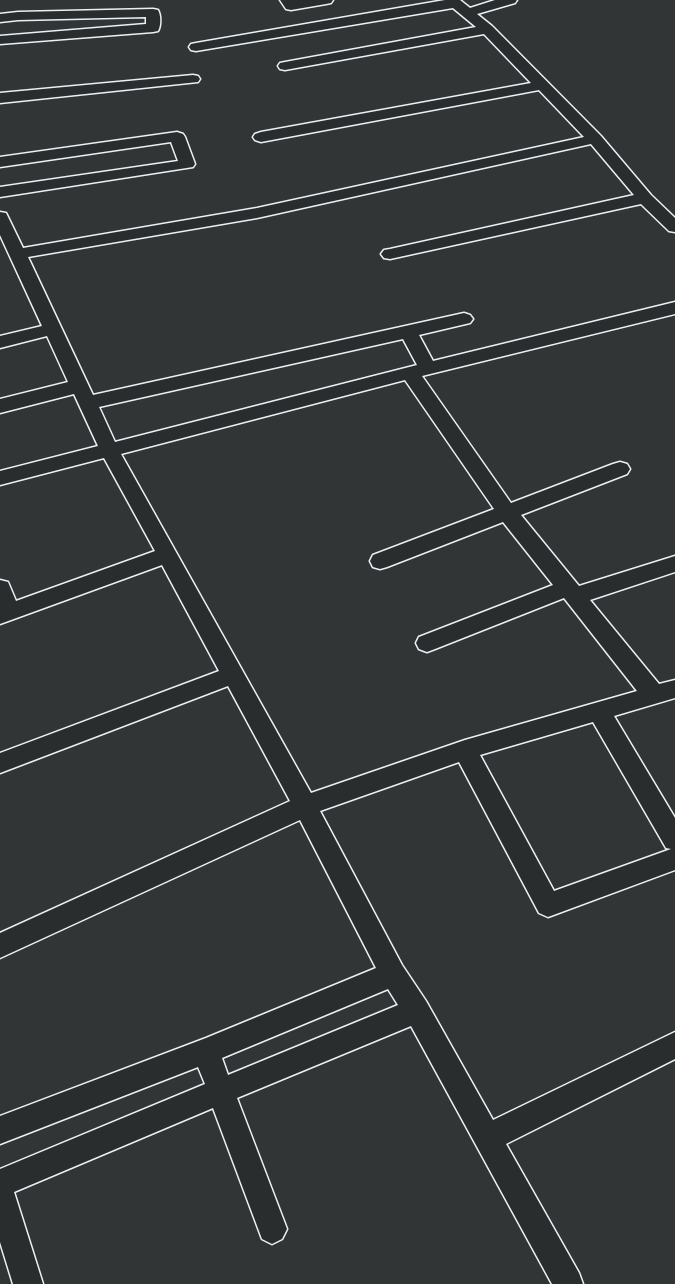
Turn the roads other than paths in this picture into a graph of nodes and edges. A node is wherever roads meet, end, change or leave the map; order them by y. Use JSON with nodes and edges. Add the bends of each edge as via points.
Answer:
{"nodes":[{"id":1,"x":287,"y":0,"type":"edge"},
{"id":2,"x":326,"y":0,"type":"edge"},
{"id":3,"x":510,"y":0,"type":"edge"},
{"id":4,"x":458,"y":5,"type":"edge"},
{"id":5,"x":0,"y":18,"type":"edge"},
{"id":6,"x":487,"y":29,"type":"junction"},
{"id":7,"x":0,"y":40,"type":"edge"},
{"id":8,"x":196,"y":46,"type":"dead end"},
{"id":9,"x":285,"y":66,"type":"dead end"},
{"id":10,"x":193,"y":79,"type":"dead end"},
{"id":11,"x":542,"y":85,"type":"junction"},
{"id":12,"x":0,"y":98,"type":"edge"},
{"id":13,"x":261,"y":137,"type":"dead end"},
{"id":14,"x":595,"y":139,"type":"junction"},
{"id":15,"x":0,"y":162,"type":"edge"},
{"id":16,"x":0,"y":192,"type":"edge"},
{"id":17,"x":645,"y":198,"type":"junction"},
{"id":18,"x":0,"y":217,"type":"edge"},
{"id":19,"x":675,"y":227,"type":"edge"},
{"id":20,"x":17,"y":254,"type":"junction"},
{"id":21,"x":390,"y":254,"type":"dead end"},
{"id":22,"x":675,"y":308,"type":"edge"},
{"id":23,"x":464,"y":319,"type":"dead end"},
{"id":24,"x":53,"y":329,"type":"junction"},
{"id":25,"x":408,"y":332,"type":"junction"},
{"id":26,"x":0,"y":342,"type":"edge"},
{"id":27,"x":419,"y":371,"type":"junction"},
{"id":28,"x":83,"y":395,"type":"junction"},
{"id":29,"x":0,"y":406,"type":"edge"},
{"id":30,"x":109,"y":449,"type":"junction"},
{"id":31,"x":620,"y":469,"type":"dead end"},
{"id":32,"x":0,"y":478,"type":"edge"},
{"id":33,"x":507,"y":512,"type":"junction"},
{"id":34,"x":167,"y":555,"type":"junction"},
{"id":35,"x":380,"y":561,"type":"dead end"},
{"id":36,"x":675,"y":564,"type":"edge"},
{"id":37,"x":0,"y":588,"type":"edge"},
{"id":38,"x":571,"y":592,"type":"junction"},
{"id":39,"x":5,"y":613,"type":"edge"},
{"id":40,"x":427,"y":643,"type":"dead end"},
{"id":41,"x":233,"y":675,"type":"junction"},
{"id":42,"x":665,"y":692,"type":"edge"},
{"id":43,"x":599,"y":712,"type":"junction"},
{"id":44,"x":465,"y":750,"type":"junction"},
{"id":45,"x":0,"y":763,"type":"edge"},
{"id":46,"x":305,"y":806,"type":"junction"},
{"id":47,"x":675,"y":840,"type":"edge"},
{"id":48,"x":675,"y":859,"type":"edge"},
{"id":49,"x":0,"y":946,"type":"edge"},
{"id":50,"x":393,"y":974,"type":"junction"},
{"id":51,"x":417,"y":1010,"type":"junction"},
{"id":52,"x":675,"y":1045,"type":"edge"},
{"id":53,"x":206,"y":1052,"type":"junction"},
{"id":54,"x":221,"y":1091,"type":"junction"},
{"id":55,"x":0,"y":1130,"type":"edge"},
{"id":56,"x":488,"y":1138,"type":"junction"},
{"id":57,"x":0,"y":1184,"type":"edge"},
{"id":58,"x":0,"y":1194,"type":"edge"},
{"id":59,"x":272,"y":1229,"type":"dead end"},
{"id":60,"x":28,"y":1284,"type":"edge"},
{"id":61,"x":568,"y":1284,"type":"edge"}],
"edges":[{"from":1,"to":2,"type":"street","via":[[291,6]]},
{"from":3,"to":4,"type":"street"},
{"from":4,"to":6,"type":"street"},
{"from":4,"to":8,"type":"street"},
{"from":5,"to":7,"type":"street","via":[[152,13],[153,28]]},
{"from":6,"to":9,"type":"street"},
{"from":6,"to":11,"type":"street"},
{"from":10,"to":12,"type":"street"},
{"from":11,"to":13,"type":"street"},
{"from":11,"to":14,"type":"street"},
{"from":14,"to":17,"type":"street"},
{"from":14,"to":20,"type":"street","via":[[257,213]]},
{"from":15,"to":16,"type":"street","via":[[177,137],[187,164]]},
{"from":17,"to":19,"type":"street"},
{"from":17,"to":21,"type":"street"},
{"from":18,"to":20,"type":"street"},
{"from":20,"to":24,"type":"street"},
{"from":22,"to":27,"type":"street"},
{"from":23,"to":25,"type":"street"},
{"from":24,"to":26,"type":"street"},
{"from":24,"to":28,"type":"street"},
{"from":25,"to":27,"type":"street"},
{"from":25,"to":28,"type":"street"},
{"from":27,"to":30,"type":"street"},
{"from":27,"to":33,"type":"street"},
{"from":28,"to":29,"type":"street"},
{"from":28,"to":30,"type":"street"},
{"from":30,"to":32,"type":"street"},
{"from":30,"to":34,"type":"street"},
{"from":31,"to":33,"type":"street"},
{"from":33,"to":35,"type":"street"},
{"from":33,"to":38,"type":"street"},
{"from":34,"to":39,"type":"street"},
{"from":34,"to":41,"type":"street"},
{"from":36,"to":38,"type":"street"},
{"from":37,"to":39,"type":"street"},
{"from":38,"to":40,"type":"street"},
{"from":38,"to":42,"type":"street"},
{"from":41,"to":45,"type":"street"},
{"from":41,"to":46,"type":"street"},
{"from":42,"to":43,"type":"street"},
{"from":43,"to":44,"type":"street"},
{"from":43,"to":47,"type":"street"},
{"from":44,"to":46,"type":"street"},
{"from":44,"to":48,"type":"street","via":[[548,905]]},
{"from":46,"to":49,"type":"street"},
{"from":46,"to":50,"type":"street"},
{"from":50,"to":51,"type":"street"},
{"from":50,"to":53,"type":"street"},
{"from":51,"to":54,"type":"street"},
{"from":51,"to":56,"type":"street"},
{"from":52,"to":56,"type":"street"},
{"from":53,"to":54,"type":"street"},
{"from":53,"to":55,"type":"street"},
{"from":54,"to":57,"type":"street"},
{"from":54,"to":59,"type":"street"},
{"from":56,"to":61,"type":"street"},
{"from":58,"to":60,"type":"street"}]}
